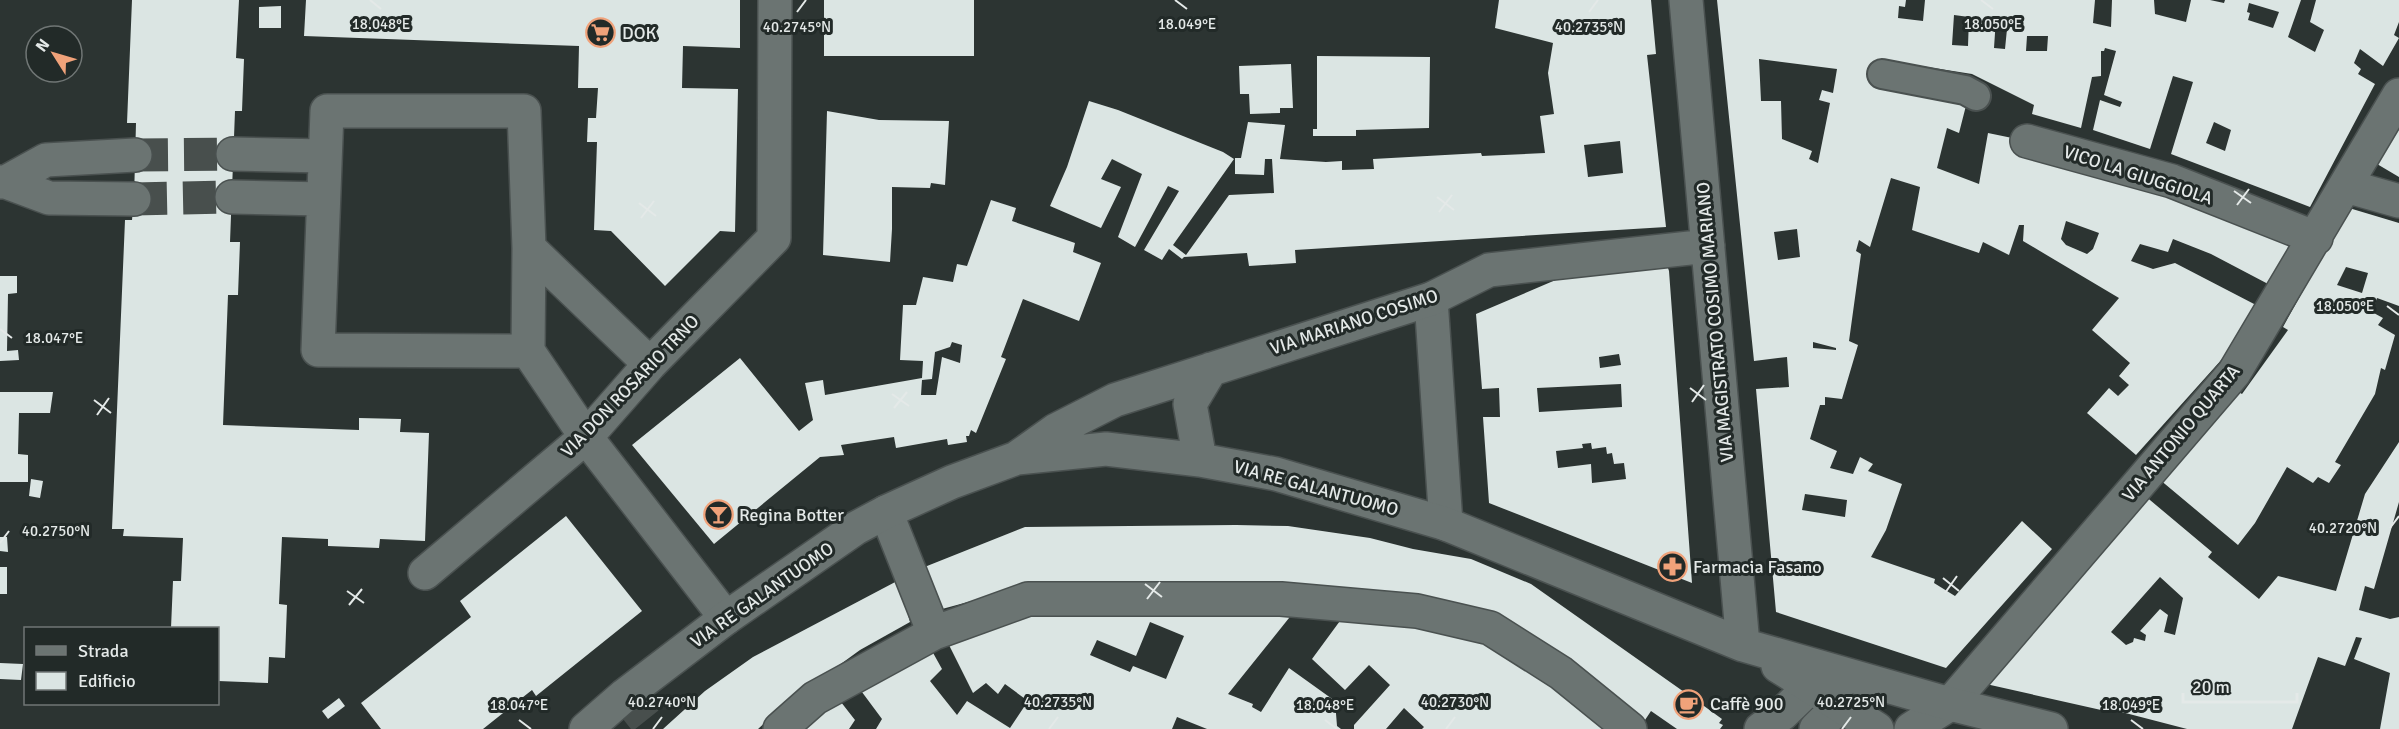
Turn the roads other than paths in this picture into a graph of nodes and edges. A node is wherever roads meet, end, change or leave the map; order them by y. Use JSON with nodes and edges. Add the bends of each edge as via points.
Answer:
{"nodes":[{"id":1,"x":775,"y":0,"type":"edge"},
{"id":2,"x":1686,"y":0,"type":"edge"},
{"id":3,"x":1882,"y":74,"type":"dead end"},
{"id":4,"x":2399,"y":95,"type":"edge"},
{"id":5,"x":1976,"y":96,"type":"dead end"},
{"id":6,"x":2027,"y":141,"type":"dead end"},
{"id":7,"x":233,"y":154,"type":"tunnel mouth"},
{"id":8,"x":135,"y":155,"type":"tunnel mouth"},
{"id":9,"x":324,"y":156,"type":"junction"},
{"id":10,"x":3,"y":182,"type":"edge"},
{"id":11,"x":2346,"y":186,"type":"junction"},
{"id":12,"x":232,"y":197,"type":"tunnel mouth"},
{"id":13,"x":134,"y":199,"type":"tunnel mouth"},
{"id":14,"x":322,"y":199,"type":"junction"},
{"id":15,"x":2399,"y":201,"type":"edge"},
{"id":16,"x":2316,"y":238,"type":"junction"},
{"id":17,"x":1708,"y":246,"type":"junction"},
{"id":18,"x":529,"y":248,"type":"junction"},
{"id":19,"x":1431,"y":298,"type":"junction"},
{"id":20,"x":528,"y":351,"type":"junction"},
{"id":21,"x":650,"y":364,"type":"junction"},
{"id":22,"x":1211,"y":369,"type":"junction"},
{"id":23,"x":586,"y":437,"type":"junction"},
{"id":24,"x":1017,"y":458,"type":"junction"},
{"id":25,"x":1200,"y":460,"type":"junction"},
{"id":26,"x":886,"y":512,"type":"junction"},
{"id":27,"x":1446,"y":524,"type":"junction"},
{"id":28,"x":425,"y":573,"type":"dead end"},
{"id":29,"x":726,"y":618,"type":"junction"},
{"id":30,"x":934,"y":633,"type":"junction"},
{"id":31,"x":1743,"y":645,"type":"junction"},
{"id":32,"x":1810,"y":687,"type":"junction"},
{"id":33,"x":1843,"y":690,"type":"junction"},
{"id":34,"x":1963,"y":715,"type":"edge"},
{"id":35,"x":586,"y":729,"type":"edge"},
{"id":36,"x":780,"y":729,"type":"edge"},
{"id":37,"x":1630,"y":729,"type":"edge"},
{"id":38,"x":1761,"y":729,"type":"edge"},
{"id":39,"x":1816,"y":729,"type":"edge"},
{"id":40,"x":1877,"y":729,"type":"edge"},
{"id":41,"x":1911,"y":729,"type":"edge"},
{"id":42,"x":2051,"y":729,"type":"edge"}],
"edges":[{"from":1,"to":21,"type":"street","name":"VIA DON ROSARIO TRNO","via":[[774,238]]},
{"from":2,"to":17,"type":"street","name":"VIA MAGISTRATO COSIMO MARIANO"},
{"from":3,"to":5,"type":"street","via":[[1965,90]]},
{"from":4,"to":11,"type":"street","name":"VIA ANTONIO QUARTA"},
{"from":6,"to":16,"type":"street","name":"VICO LA GIUGGIOLA","via":[[2172,181]]},
{"from":7,"to":9,"type":"street"},
{"from":8,"to":10,"type":"street","via":[[46,160]]},
{"from":9,"to":14,"type":"street"},
{"from":9,"to":18,"type":"street","via":[[327,111],[524,111]]},
{"from":10,"to":13,"type":"street","via":[[49,198]]},
{"from":11,"to":15,"type":"street"},
{"from":11,"to":16,"type":"street","name":"VIA ANTONIO QUARTA"},
{"from":12,"to":14,"type":"street"},
{"from":14,"to":20,"type":"street","via":[[318,350]]},
{"from":16,"to":34,"type":"street","name":"VIA ANTONIO QUARTA","via":[[2234,373]]},
{"from":17,"to":19,"type":"street","name":"VIA MARIANO COSIMO","via":[[1489,270]]},
{"from":17,"to":31,"type":"street","name":"VIA MAGISTRATO COSIMO MARIANO"},
{"from":18,"to":20,"type":"street"},
{"from":18,"to":21,"type":"street"},
{"from":19,"to":22,"type":"street","name":"VIA MARIANO COSIMO"},
{"from":19,"to":27,"type":"street"},
{"from":20,"to":23,"type":"street"},
{"from":21,"to":23,"type":"street","name":"VIA DON ROSARIO TRNO"},
{"from":22,"to":24,"type":"street","name":"VIA MARIANO COSIMO","via":[[1115,400],[1056,430]]},
{"from":22,"to":25,"type":"street","via":[[1190,404]]},
{"from":23,"to":28,"type":"street","name":"VIA DON ROSARIO TRNO"},
{"from":23,"to":29,"type":"street"},
{"from":24,"to":25,"type":"street","name":"VIA RE GALANTUOMO","via":[[1106,449]]},
{"from":24,"to":26,"type":"street","name":"VIA RE GALANTUOMO"},
{"from":25,"to":27,"type":"street","name":"VIA RE GALANTUOMO","via":[[1276,474]]},
{"from":26,"to":29,"type":"street","name":"VIA RE GALANTUOMO","via":[[856,528]]},
{"from":26,"to":30,"type":"street"},
{"from":27,"to":31,"type":"street","name":"VIA RE GALANTUOMO"},
{"from":29,"to":35,"type":"street","name":"VIA RE GALANTUOMO"},
{"from":30,"to":36,"type":"street","via":[[815,698]]},
{"from":30,"to":37,"type":"street","via":[[1028,599],[1281,599],[1418,610],[1490,628],[1561,673]]},
{"from":31,"to":32,"type":"street"},
{"from":31,"to":33,"type":"street"},
{"from":32,"to":33,"type":"street"},
{"from":32,"to":38,"type":"street"},
{"from":33,"to":34,"type":"street"},
{"from":33,"to":39,"type":"street"},
{"from":33,"to":40,"type":"street"},
{"from":34,"to":41,"type":"street","name":"VIA ANTONIO QUARTA"},
{"from":34,"to":42,"type":"street"}]}
